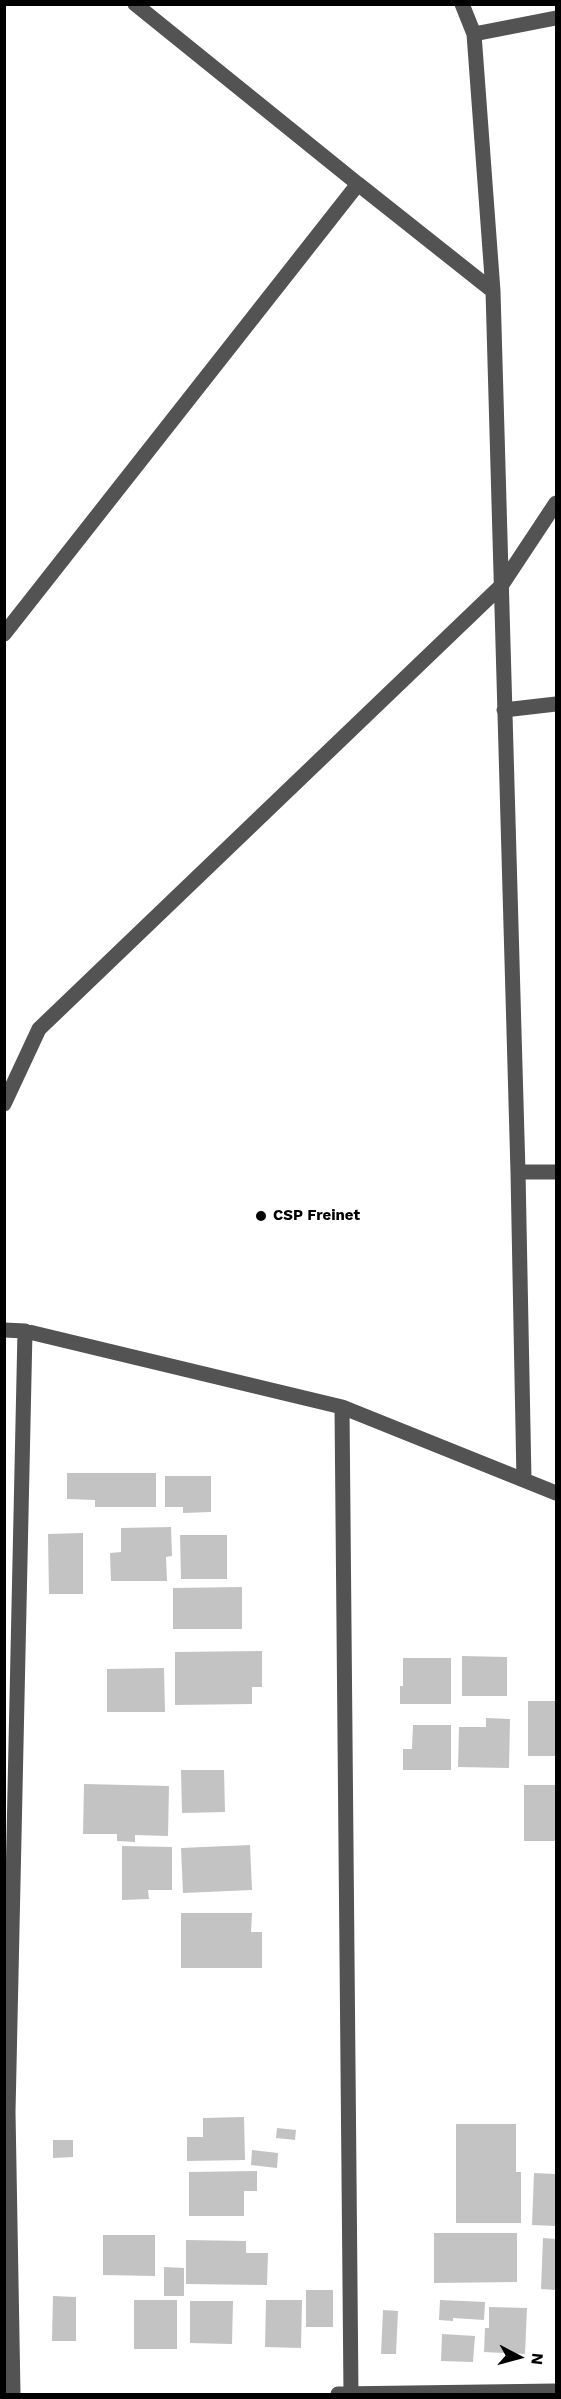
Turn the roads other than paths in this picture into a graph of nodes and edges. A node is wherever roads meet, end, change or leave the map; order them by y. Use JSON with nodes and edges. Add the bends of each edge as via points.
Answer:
{"nodes":[{"id":1,"x":135,"y":4,"type":"edge"},
{"id":2,"x":462,"y":4,"type":"edge"},
{"id":3,"x":556,"y":18,"type":"edge"},
{"id":4,"x":474,"y":34,"type":"junction"},
{"id":5,"x":358,"y":184,"type":"junction"},
{"id":6,"x":493,"y":291,"type":"junction"},
{"id":7,"x":556,"y":503,"type":"edge"},
{"id":8,"x":501,"y":586,"type":"junction"},
{"id":9,"x":4,"y":634,"type":"edge"},
{"id":10,"x":556,"y":704,"type":"edge"},
{"id":11,"x":504,"y":710,"type":"junction"},
{"id":12,"x":4,"y":1104,"type":"edge"},
{"id":13,"x":518,"y":1172,"type":"junction"},
{"id":14,"x":556,"y":1172,"type":"edge"},
{"id":15,"x":4,"y":1330,"type":"edge"},
{"id":16,"x":25,"y":1331,"type":"junction"},
{"id":17,"x":342,"y":1407,"type":"junction"},
{"id":18,"x":524,"y":1480,"type":"junction"},
{"id":19,"x":556,"y":1493,"type":"edge"},
{"id":20,"x":6,"y":2112,"type":"edge"},
{"id":21,"x":556,"y":2391,"type":"edge"},
{"id":22,"x":12,"y":2394,"type":"edge"},
{"id":23,"x":338,"y":2394,"type":"edge"},
{"id":24,"x":351,"y":2394,"type":"edge"}],
"edges":[{"from":1,"to":5,"type":"street"},
{"from":2,"to":4,"type":"street"},
{"from":3,"to":4,"type":"street"},
{"from":4,"to":6,"type":"street"},
{"from":5,"to":6,"type":"street"},
{"from":5,"to":9,"type":"street"},
{"from":6,"to":8,"type":"street"},
{"from":7,"to":8,"type":"street"},
{"from":8,"to":11,"type":"street"},
{"from":8,"to":12,"type":"street","via":[[39,1029]]},
{"from":10,"to":11,"type":"street"},
{"from":11,"to":13,"type":"street"},
{"from":13,"to":14,"type":"street"},
{"from":13,"to":18,"type":"street"},
{"from":15,"to":16,"type":"street"},
{"from":16,"to":17,"type":"street"},
{"from":16,"to":20,"type":"street"},
{"from":17,"to":18,"type":"street"},
{"from":17,"to":24,"type":"street"},
{"from":18,"to":19,"type":"street"},
{"from":20,"to":22,"type":"street"},
{"from":21,"to":24,"type":"street"},
{"from":23,"to":24,"type":"street"}]}
